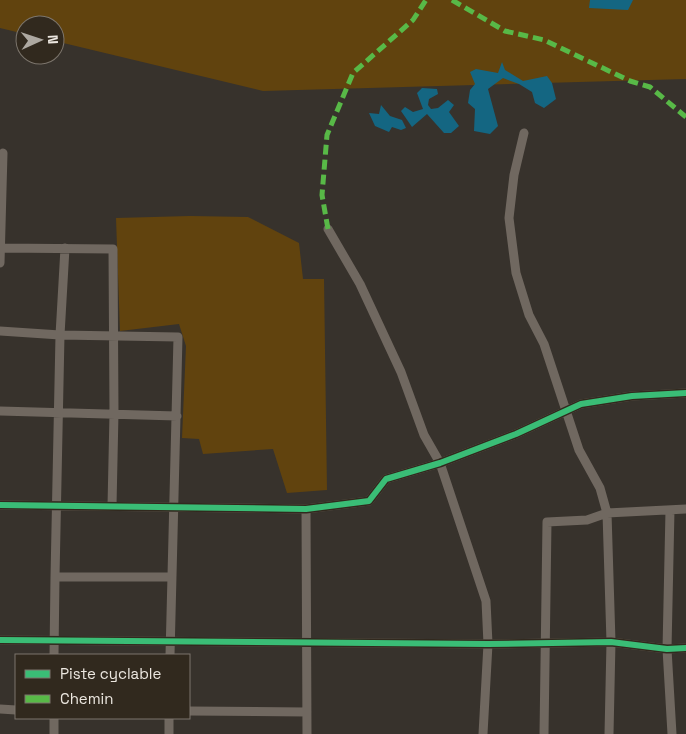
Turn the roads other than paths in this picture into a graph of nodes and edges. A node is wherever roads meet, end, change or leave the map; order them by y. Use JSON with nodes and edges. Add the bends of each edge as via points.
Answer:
{"nodes":[{"id":1,"x":524,"y":133,"type":"dead end"},
{"id":2,"x":1,"y":152,"type":"edge"},
{"id":3,"x":328,"y":229,"type":"dead end"},
{"id":4,"x":0,"y":248,"type":"edge"},
{"id":5,"x":65,"y":248,"type":"junction"},
{"id":6,"x":0,"y":263,"type":"edge"},
{"id":7,"x":0,"y":331,"type":"edge"},
{"id":8,"x":114,"y":335,"type":"junction"},
{"id":9,"x":60,"y":336,"type":"junction"},
{"id":10,"x":686,"y":393,"type":"edge"},
{"id":11,"x":565,"y":410,"type":"junction"},
{"id":12,"x":0,"y":411,"type":"edge"},
{"id":13,"x":59,"y":413,"type":"junction"},
{"id":14,"x":114,"y":414,"type":"junction"},
{"id":15,"x":177,"y":416,"type":"junction"},
{"id":16,"x":440,"y":462,"type":"junction"},
{"id":17,"x":58,"y":505,"type":"junction"},
{"id":18,"x":0,"y":506,"type":"edge"},
{"id":19,"x":112,"y":506,"type":"junction"},
{"id":20,"x":174,"y":507,"type":"junction"},
{"id":21,"x":306,"y":509,"type":"junction"},
{"id":22,"x":686,"y":509,"type":"edge"},
{"id":23,"x":670,"y":510,"type":"junction"},
{"id":24,"x":607,"y":513,"type":"junction"},
{"id":25,"x":171,"y":577,"type":"junction"},
{"id":26,"x":55,"y":578,"type":"junction"},
{"id":27,"x":0,"y":640,"type":"edge"},
{"id":28,"x":54,"y":640,"type":"junction"},
{"id":29,"x":170,"y":641,"type":"junction"},
{"id":30,"x":306,"y":642,"type":"junction"},
{"id":31,"x":611,"y":642,"type":"junction"},
{"id":32,"x":545,"y":643,"type":"junction"},
{"id":33,"x":488,"y":644,"type":"junction"},
{"id":34,"x":686,"y":648,"type":"edge"},
{"id":35,"x":667,"y":649,"type":"junction"},
{"id":36,"x":54,"y":654,"type":"edge"},
{"id":37,"x":170,"y":654,"type":"edge"},
{"id":38,"x":0,"y":709,"type":"edge"},
{"id":39,"x":15,"y":710,"type":"edge"},
{"id":40,"x":190,"y":711,"type":"edge"},
{"id":41,"x":307,"y":712,"type":"junction"},
{"id":42,"x":54,"y":719,"type":"edge"},
{"id":43,"x":169,"y":719,"type":"edge"},
{"id":44,"x":54,"y":734,"type":"edge"},
{"id":45,"x":169,"y":734,"type":"edge"},
{"id":46,"x":307,"y":734,"type":"edge"},
{"id":47,"x":483,"y":734,"type":"edge"},
{"id":48,"x":544,"y":734,"type":"edge"},
{"id":49,"x":609,"y":734,"type":"edge"},
{"id":50,"x":672,"y":734,"type":"edge"}],
"edges":[{"from":1,"to":11,"type":"street","via":[[514,175],[509,218],[516,273],[519,290],[544,344]]},
{"from":2,"to":4,"type":"street"},
{"from":3,"to":16,"type":"street","via":[[360,284],[401,372],[424,435]]},
{"from":4,"to":5,"type":"street"},
{"from":4,"to":6,"type":"street"},
{"from":5,"to":8,"type":"street","via":[[113,249]]},
{"from":5,"to":9,"type":"street"},
{"from":7,"to":9,"type":"street"},
{"from":8,"to":9,"type":"street"},
{"from":8,"to":14,"type":"street"},
{"from":8,"to":15,"type":"street","via":[[178,337]]},
{"from":9,"to":13,"type":"street"},
{"from":10,"to":11,"type":"street","via":[[593,401]]},
{"from":11,"to":16,"type":"street","via":[[532,428]]},
{"from":11,"to":24,"type":"street","via":[[579,450],[600,488]]},
{"from":12,"to":13,"type":"street"},
{"from":13,"to":14,"type":"street"},
{"from":13,"to":17,"type":"street"},
{"from":14,"to":15,"type":"street"},
{"from":14,"to":19,"type":"street"},
{"from":15,"to":20,"type":"street"},
{"from":16,"to":21,"type":"street","via":[[386,479],[369,501]]},
{"from":16,"to":33,"type":"street","via":[[486,601]]},
{"from":17,"to":18,"type":"street"},
{"from":17,"to":19,"type":"street"},
{"from":17,"to":26,"type":"street"},
{"from":19,"to":20,"type":"street"},
{"from":20,"to":21,"type":"street"},
{"from":20,"to":25,"type":"street"},
{"from":21,"to":30,"type":"street"},
{"from":22,"to":23,"type":"street"},
{"from":23,"to":24,"type":"street"},
{"from":23,"to":35,"type":"street"},
{"from":24,"to":31,"type":"street"},
{"from":24,"to":32,"type":"street","via":[[587,520],[547,522]]},
{"from":25,"to":26,"type":"street"},
{"from":25,"to":29,"type":"street"},
{"from":26,"to":28,"type":"street"},
{"from":27,"to":28,"type":"street"},
{"from":28,"to":29,"type":"street"},
{"from":28,"to":36,"type":"street"},
{"from":29,"to":30,"type":"street"},
{"from":29,"to":37,"type":"street"},
{"from":30,"to":33,"type":"street"},
{"from":30,"to":41,"type":"street"},
{"from":31,"to":32,"type":"street"},
{"from":31,"to":35,"type":"street"},
{"from":31,"to":49,"type":"street"},
{"from":32,"to":33,"type":"street"},
{"from":32,"to":48,"type":"street"},
{"from":33,"to":47,"type":"street"},
{"from":34,"to":35,"type":"street"},
{"from":35,"to":50,"type":"street"},
{"from":38,"to":39,"type":"street"},
{"from":40,"to":41,"type":"street"},
{"from":41,"to":46,"type":"street"},
{"from":42,"to":44,"type":"street"},
{"from":43,"to":45,"type":"street"}]}
